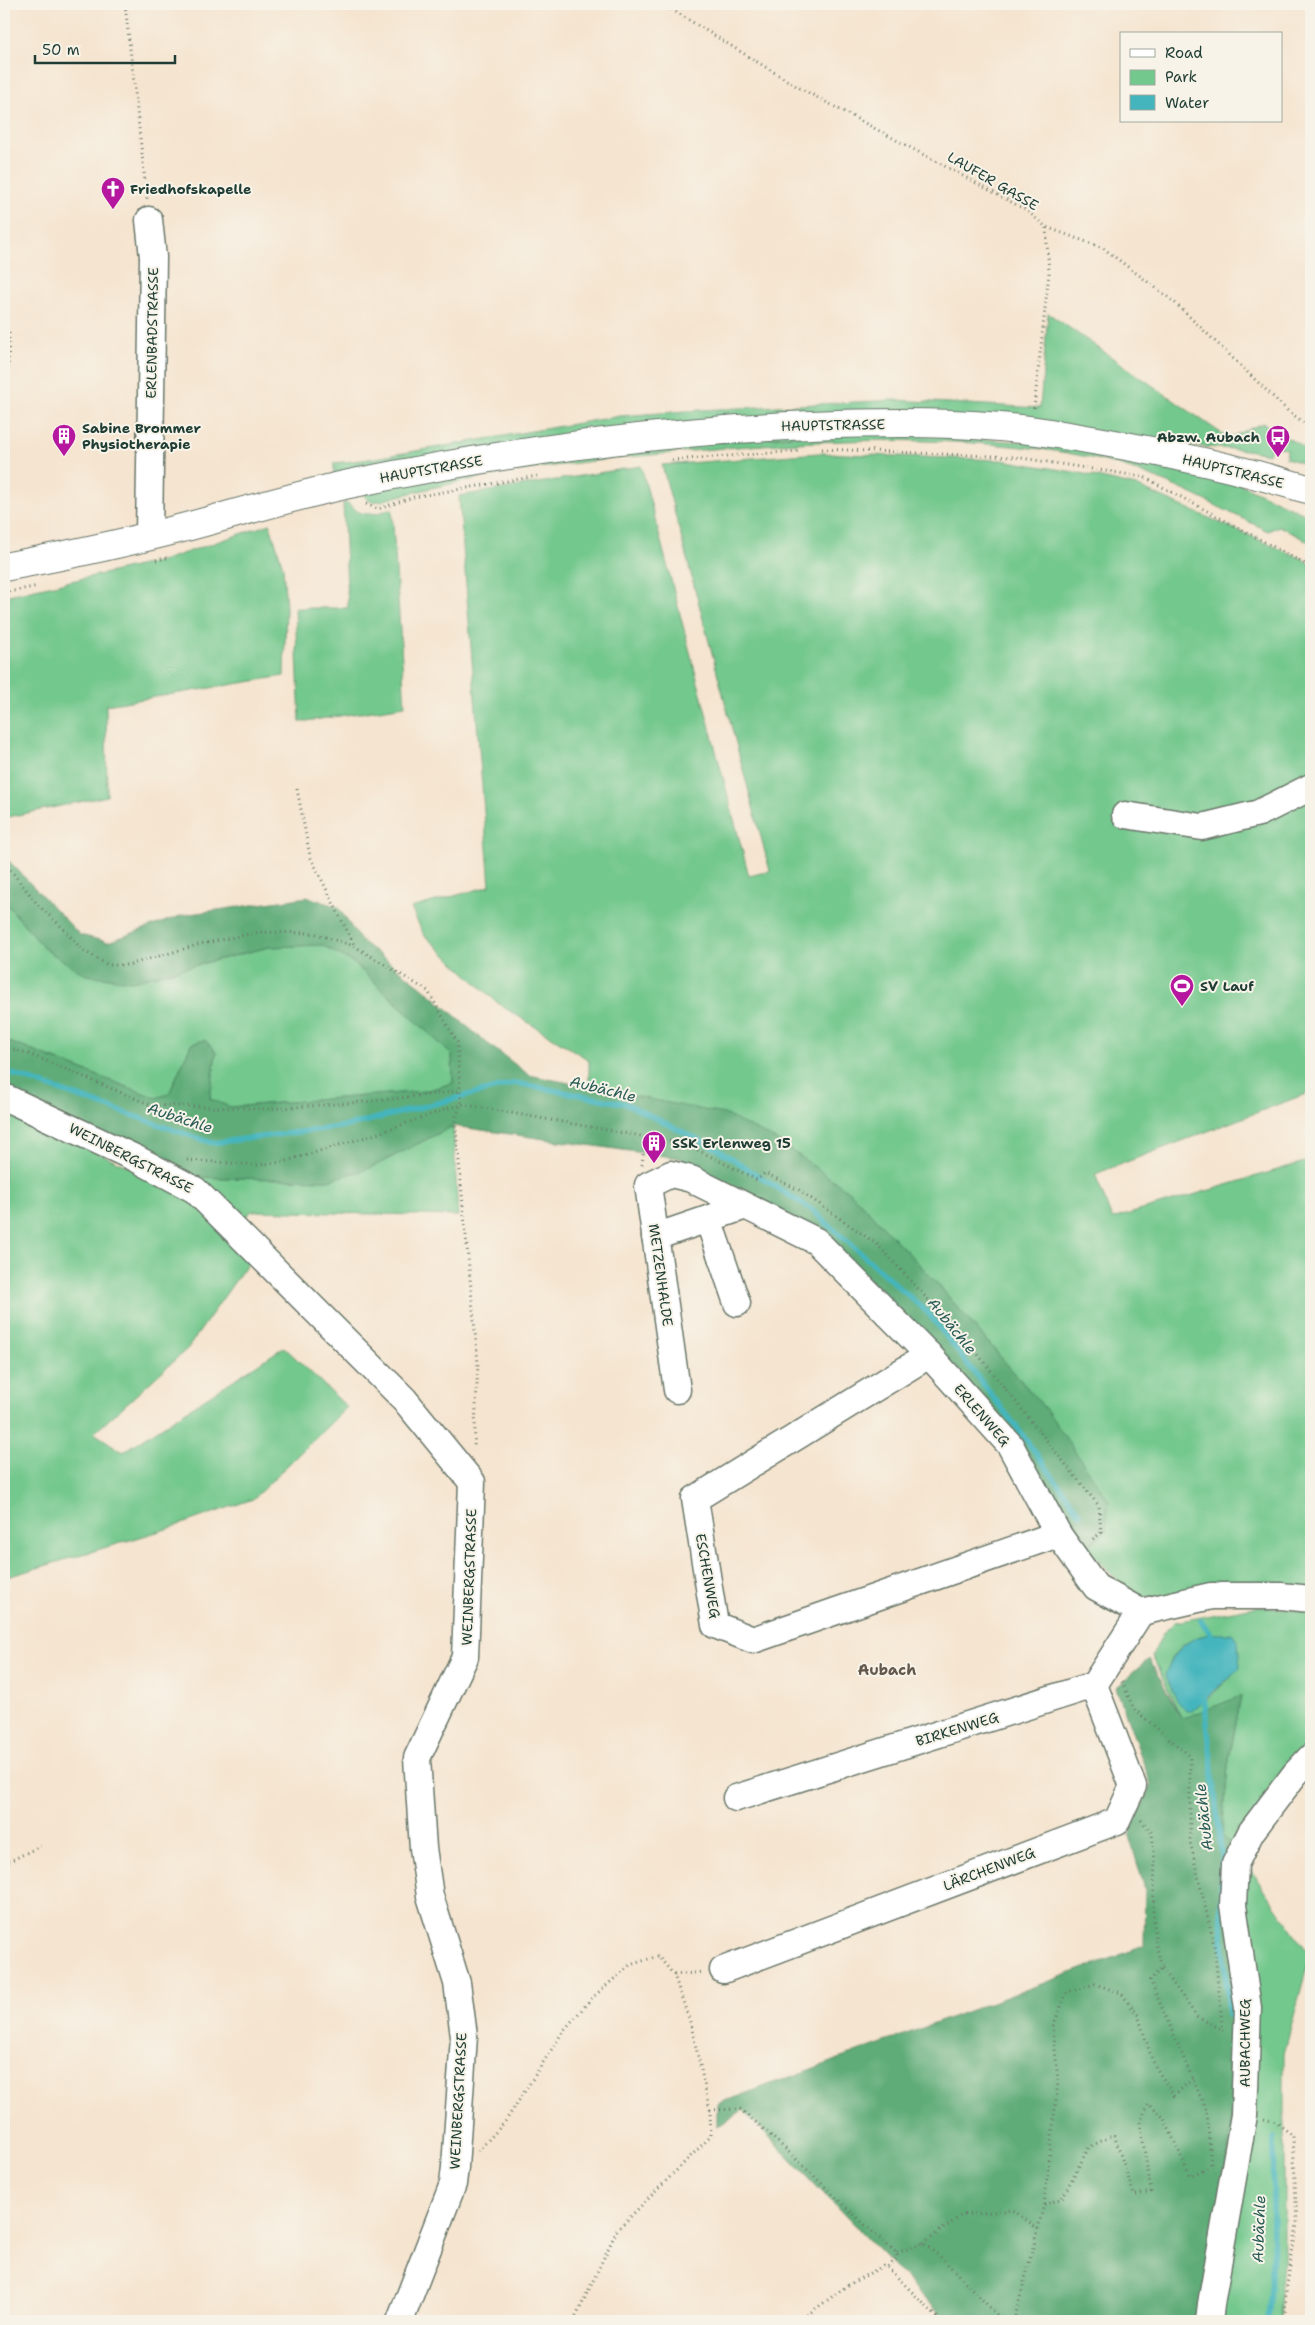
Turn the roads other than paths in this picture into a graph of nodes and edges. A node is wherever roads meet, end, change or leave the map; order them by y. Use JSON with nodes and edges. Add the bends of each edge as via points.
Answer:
{"nodes":[{"id":1,"x":149,"y":220,"type":"road end"},
{"id":2,"x":1305,"y":492,"type":"edge"},
{"id":3,"x":149,"y":536,"type":"junction"},
{"id":4,"x":4,"y":567,"type":"edge"},
{"id":5,"x":1311,"y":787,"type":"edge"},
{"id":6,"x":1125,"y":815,"type":"dead end"},
{"id":7,"x":4,"y":1097,"type":"edge"},
{"id":8,"x":671,"y":1174,"type":"joint"},
{"id":9,"x":743,"y":1207,"type":"junction"},
{"id":10,"x":708,"y":1219,"type":"junction"},
{"id":11,"x":656,"y":1237,"type":"junction"},
{"id":12,"x":737,"y":1303,"type":"dead end"},
{"id":13,"x":929,"y":1355,"type":"junction"},
{"id":14,"x":677,"y":1390,"type":"dead end"},
{"id":15,"x":1065,"y":1544,"type":"junction"},
{"id":16,"x":1311,"y":1599,"type":"edge"},
{"id":17,"x":1141,"y":1612,"type":"junction"},
{"id":18,"x":1094,"y":1685,"type":"junction"},
{"id":19,"x":1311,"y":1757,"type":"edge"},
{"id":20,"x":736,"y":1798,"type":"dead end"},
{"id":21,"x":724,"y":1970,"type":"road end"},
{"id":22,"x":400,"y":2321,"type":"edge"},
{"id":23,"x":1209,"y":2321,"type":"edge"}],
"edges":[{"from":1,"to":3,"type":"street","name":"ERLENBADSTRASSE","via":[[144,254]]},
{"from":2,"to":3,"type":"main road","name":"HAUPTSTRASSE","via":[[1252,474],[1042,432],[945,424],[856,423],[753,427],[541,449],[352,484]]},
{"from":3,"to":4,"type":"main road"},
{"from":5,"to":6,"type":"street","via":[[1259,813],[1202,827]]},
{"from":7,"to":22,"type":"street","name":"WEINBERGSTRASSE","via":[[195,1190],[404,1399],[472,1482],[465,1657],[418,1758],[423,1848],[430,1896],[457,1983],[464,2036],[455,2167],[453,2184]]},
{"from":8,"to":9,"type":"street","name":"ERLENWEG","via":[[691,1179]]},
{"from":8,"to":11,"type":"street","name":"METZENHALDE","via":[[648,1185]]},
{"from":9,"to":10,"type":"street"},
{"from":9,"to":13,"type":"street","name":"ERLENWEG","via":[[816,1241]]},
{"from":10,"to":11,"type":"street"},
{"from":10,"to":12,"type":"street"},
{"from":11,"to":14,"type":"street","name":"METZENHALDE"},
{"from":13,"to":15,"type":"street","name":"ERLENWEG","via":[[1010,1445]]},
{"from":13,"to":15,"type":"street","name":"ESCHENWEG","via":[[695,1499],[715,1625],[753,1640]]},
{"from":15,"to":17,"type":"street","name":"ERLENWEG","via":[[1096,1587]]},
{"from":16,"to":17,"type":"street","via":[[1211,1596]]},
{"from":17,"to":18,"type":"street"},
{"from":18,"to":20,"type":"street","name":"BIRKENWEG"},
{"from":18,"to":21,"type":"street","name":"LÄRCHENWEG","via":[[1133,1786],[1117,1821]]},
{"from":19,"to":23,"type":"street","name":"AUBACHWEG","via":[[1251,1832],[1235,1864],[1233,1905],[1248,2008],[1244,2116]]}]}
